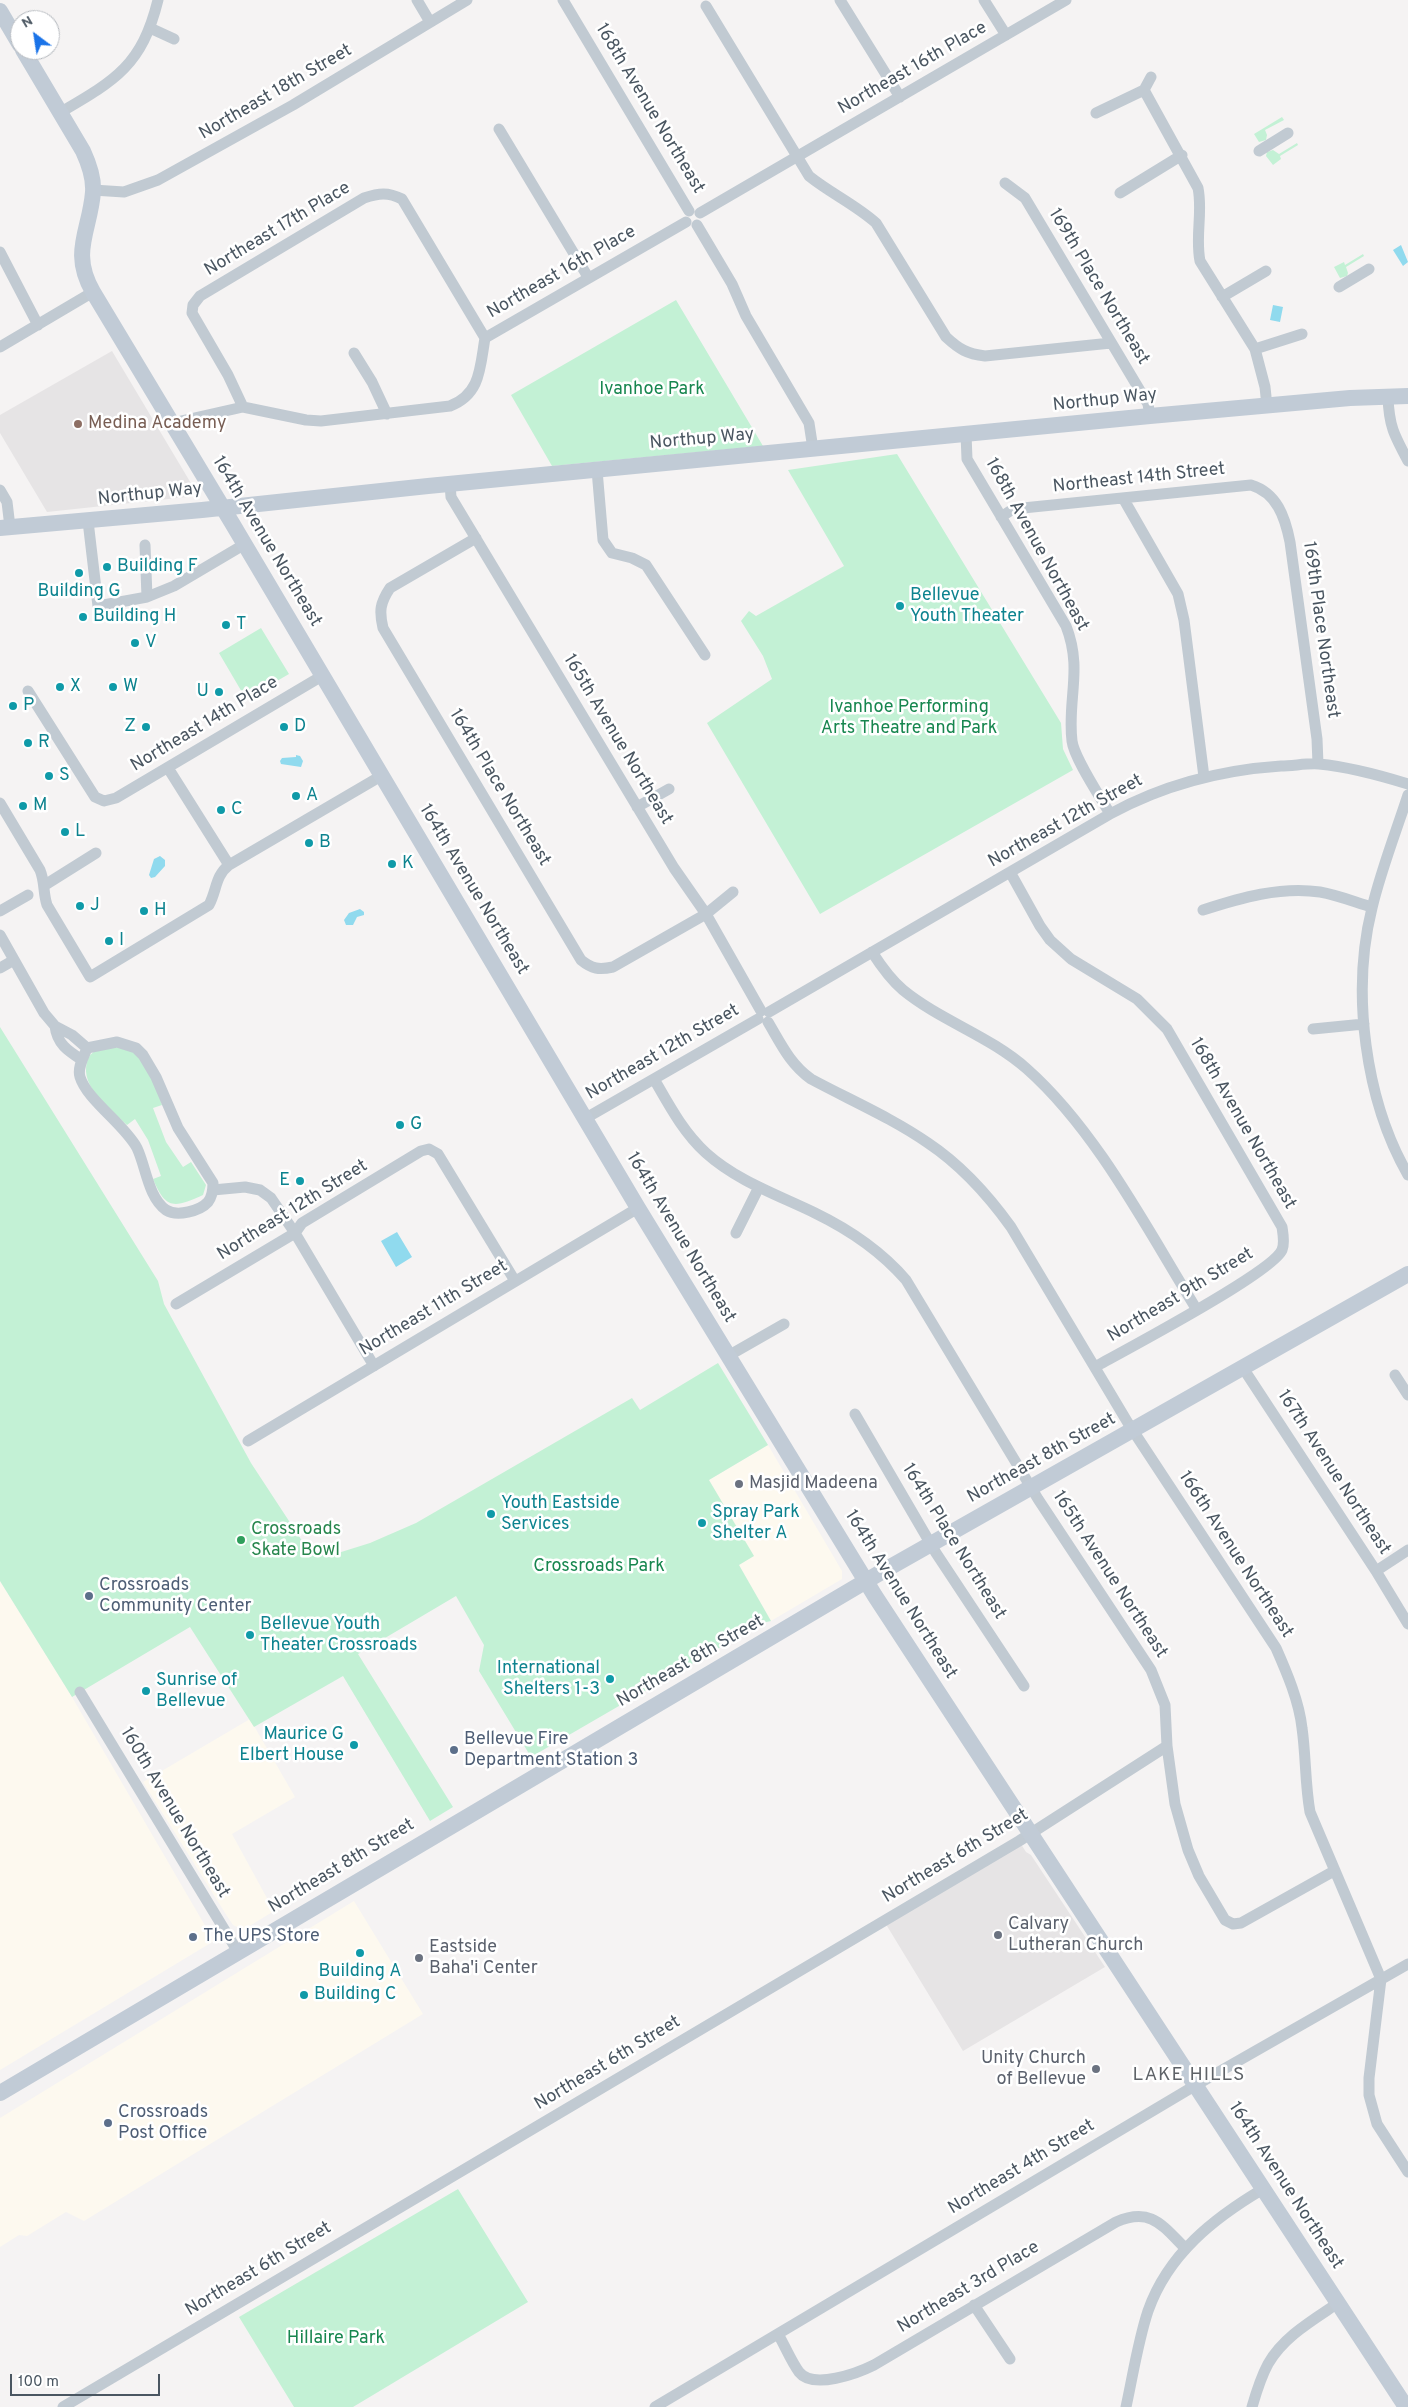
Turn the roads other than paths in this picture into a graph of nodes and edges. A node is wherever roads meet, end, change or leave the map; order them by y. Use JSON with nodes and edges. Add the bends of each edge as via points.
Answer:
{"nodes":[{"id":1,"x":158,"y":0,"type":"edge"},
{"id":2,"x":417,"y":0,"type":"edge"},
{"id":3,"x":467,"y":0,"type":"edge"},
{"id":4,"x":563,"y":0,"type":"edge"},
{"id":5,"x":840,"y":0,"type":"edge"},
{"id":6,"x":984,"y":0,"type":"edge"},
{"id":7,"x":1066,"y":0,"type":"edge"},
{"id":8,"x":706,"y":6,"type":"dead end"},
{"id":9,"x":0,"y":11,"type":"edge"},
{"id":10,"x":430,"y":22,"type":"junction"},
{"id":11,"x":10,"y":28,"type":"edge"},
{"id":12,"x":150,"y":28,"type":"junction"},
{"id":13,"x":1006,"y":35,"type":"junction"},
{"id":14,"x":174,"y":39,"type":"dead end"},
{"id":15,"x":29,"y":60,"type":"edge"},
{"id":16,"x":1151,"y":77,"type":"dead end"},
{"id":17,"x":1144,"y":90,"type":"junction"},
{"id":18,"x":900,"y":97,"type":"junction"},
{"id":19,"x":61,"y":112,"type":"junction"},
{"id":20,"x":1096,"y":113,"type":"dead end"},
{"id":21,"x":500,"y":129,"type":"dead end"},
{"id":22,"x":1288,"y":133,"type":"dead end"},
{"id":23,"x":1259,"y":150,"type":"dead end"},
{"id":24,"x":1182,"y":155,"type":"junction"},
{"id":25,"x":798,"y":157,"type":"junction"},
{"id":26,"x":1005,"y":183,"type":"dead end"},
{"id":27,"x":93,"y":190,"type":"junction"},
{"id":28,"x":1120,"y":193,"type":"dead end"},
{"id":29,"x":700,"y":214,"type":"junction"},
{"id":30,"x":687,"y":216,"type":"junction"},
{"id":31,"x":698,"y":225,"type":"junction"},
{"id":32,"x":0,"y":252,"type":"edge"},
{"id":33,"x":1369,"y":269,"type":"dead end"},
{"id":34,"x":1266,"y":272,"type":"dead end"},
{"id":35,"x":588,"y":277,"type":"junction"},
{"id":36,"x":1339,"y":287,"type":"dead end"},
{"id":37,"x":93,"y":292,"type":"junction"},
{"id":38,"x":1222,"y":297,"type":"junction"},
{"id":39,"x":38,"y":325,"type":"junction"},
{"id":40,"x":1302,"y":334,"type":"dead end"},
{"id":41,"x":486,"y":338,"type":"junction"},
{"id":42,"x":1111,"y":343,"type":"junction"},
{"id":43,"x":0,"y":347,"type":"edge"},
{"id":44,"x":1255,"y":349,"type":"junction"},
{"id":45,"x":354,"y":353,"type":"dead end"},
{"id":46,"x":1408,"y":396,"type":"edge"},
{"id":47,"x":1388,"y":397,"type":"junction"},
{"id":48,"x":243,"y":406,"type":"junction"},
{"id":49,"x":1266,"y":406,"type":"junction"},
{"id":50,"x":387,"y":414,"type":"junction"},
{"id":51,"x":1150,"y":416,"type":"junction"},
{"id":52,"x":173,"y":426,"type":"junction"},
{"id":53,"x":966,"y":434,"type":"junction"},
{"id":54,"x":813,"y":449,"type":"junction"},
{"id":55,"x":1408,"y":460,"type":"edge"},
{"id":56,"x":597,"y":470,"type":"junction"},
{"id":57,"x":450,"y":484,"type":"junction"},
{"id":58,"x":0,"y":490,"type":"edge"},
{"id":59,"x":1123,"y":498,"type":"junction"},
{"id":60,"x":1277,"y":503,"type":"joint"},
{"id":61,"x":222,"y":508,"type":"junction"},
{"id":62,"x":1001,"y":517,"type":"junction"},
{"id":63,"x":88,"y":521,"type":"junction"},
{"id":64,"x":5,"y":528,"type":"edge"},
{"id":65,"x":476,"y":538,"type":"junction"},
{"id":66,"x":244,"y":544,"type":"junction"},
{"id":67,"x":145,"y":545,"type":"dead end"},
{"id":68,"x":147,"y":597,"type":"junction"},
{"id":69,"x":705,"y":655,"type":"dead end"},
{"id":70,"x":322,"y":676,"type":"junction"},
{"id":71,"x":28,"y":691,"type":"dead end"},
{"id":72,"x":1318,"y":764,"type":"junction"},
{"id":73,"x":168,"y":768,"type":"junction"},
{"id":74,"x":381,"y":776,"type":"junction"},
{"id":75,"x":1204,"y":777,"type":"junction"},
{"id":76,"x":1408,"y":784,"type":"edge"},
{"id":77,"x":669,"y":789,"type":"dead end"},
{"id":78,"x":1408,"y":795,"type":"edge"},
{"id":79,"x":0,"y":804,"type":"edge"},
{"id":80,"x":637,"y":807,"type":"junction"},
{"id":81,"x":1110,"y":814,"type":"junction"},
{"id":82,"x":96,"y":853,"type":"dead end"},
{"id":83,"x":229,"y":865,"type":"junction"},
{"id":84,"x":1010,"y":872,"type":"junction"},
{"id":85,"x":45,"y":885,"type":"junction"},
{"id":86,"x":733,"y":892,"type":"dead end"},
{"id":87,"x":28,"y":895,"type":"dead end"},
{"id":88,"x":1372,"y":907,"type":"junction"},
{"id":89,"x":1203,"y":910,"type":"dead end"},
{"id":90,"x":0,"y":912,"type":"edge"},
{"id":91,"x":706,"y":914,"type":"junction"},
{"id":92,"x":0,"y":935,"type":"edge"},
{"id":93,"x":872,"y":952,"type":"junction"},
{"id":94,"x":14,"y":960,"type":"junction"},
{"id":95,"x":0,"y":968,"type":"edge"},
{"id":96,"x":764,"y":1016,"type":"junction"},
{"id":97,"x":1364,"y":1024,"type":"junction"},
{"id":98,"x":55,"y":1026,"type":"junction"},
{"id":99,"x":1313,"y":1029,"type":"dead end"},
{"id":100,"x":88,"y":1048,"type":"junction"},
{"id":101,"x":82,"y":1060,"type":"junction"},
{"id":102,"x":654,"y":1079,"type":"junction"},
{"id":103,"x":586,"y":1118,"type":"junction"},
{"id":104,"x":1408,"y":1175,"type":"edge"},
{"id":105,"x":978,"y":1186,"type":"joint"},
{"id":106,"x":759,"y":1187,"type":"junction"},
{"id":107,"x":213,"y":1190,"type":"junction"},
{"id":108,"x":638,"y":1208,"type":"junction"},
{"id":109,"x":295,"y":1232,"type":"junction"},
{"id":110,"x":736,"y":1233,"type":"dead end"},
{"id":111,"x":1282,"y":1250,"type":"joint"},
{"id":112,"x":1408,"y":1274,"type":"edge"},
{"id":113,"x":515,"y":1281,"type":"junction"},
{"id":114,"x":176,"y":1304,"type":"dead end"},
{"id":115,"x":1197,"y":1310,"type":"junction"},
{"id":116,"x":784,"y":1324,"type":"dead end"},
{"id":117,"x":728,"y":1356,"type":"junction"},
{"id":118,"x":374,"y":1366,"type":"junction"},
{"id":119,"x":1095,"y":1368,"type":"junction"},
{"id":120,"x":1243,"y":1368,"type":"junction"},
{"id":121,"x":1395,"y":1375,"type":"dead end"},
{"id":122,"x":1408,"y":1395,"type":"edge"},
{"id":123,"x":855,"y":1414,"type":"dead end"},
{"id":124,"x":1133,"y":1430,"type":"junction"},
{"id":125,"x":248,"y":1441,"type":"dead end"},
{"id":126,"x":1031,"y":1487,"type":"junction"},
{"id":127,"x":931,"y":1544,"type":"junction"},
{"id":128,"x":1408,"y":1550,"type":"edge"},
{"id":129,"x":1376,"y":1571,"type":"junction"},
{"id":130,"x":866,"y":1582,"type":"junction"},
{"id":131,"x":1408,"y":1624,"type":"edge"},
{"id":132,"x":1024,"y":1686,"type":"dead end"},
{"id":133,"x":80,"y":1692,"type":"dead end"},
{"id":134,"x":1168,"y":1746,"type":"junction"},
{"id":135,"x":1030,"y":1834,"type":"junction"},
{"id":136,"x":1334,"y":1871,"type":"junction"},
{"id":137,"x":238,"y":1952,"type":"junction"},
{"id":138,"x":1408,"y":1964,"type":"edge"},
{"id":139,"x":1381,"y":1979,"type":"junction"},
{"id":140,"x":1196,"y":2085,"type":"junction"},
{"id":141,"x":0,"y":2093,"type":"edge"},
{"id":142,"x":1408,"y":2172,"type":"edge"},
{"id":143,"x":1263,"y":2189,"type":"junction"},
{"id":144,"x":1186,"y":2248,"type":"junction"},
{"id":145,"x":1338,"y":2303,"type":"junction"},
{"id":146,"x":974,"y":2305,"type":"junction"},
{"id":147,"x":778,"y":2334,"type":"junction"},
{"id":148,"x":1010,"y":2359,"type":"dead end"},
{"id":149,"x":670,"y":2403,"type":"edge"},
{"id":150,"x":63,"y":2407,"type":"edge"},
{"id":151,"x":655,"y":2407,"type":"edge"},
{"id":152,"x":1126,"y":2407,"type":"edge"},
{"id":153,"x":1252,"y":2407,"type":"edge"},
{"id":154,"x":1406,"y":2407,"type":"edge"}],
"edges":[{"from":1,"to":12,"type":"street"},
{"from":2,"to":10,"type":"street"},
{"from":3,"to":10,"type":"street","name":"Northeast 18th Street"},
{"from":4,"to":30,"type":"street","name":"168th Avenue Northeast"},
{"from":5,"to":18,"type":"street"},
{"from":6,"to":13,"type":"street"},
{"from":7,"to":13,"type":"street","name":"Northeast 16th Place"},
{"from":8,"to":25,"type":"street"},
{"from":9,"to":11,"type":"street"},
{"from":10,"to":27,"type":"street","name":"Northeast 18th Street","via":[[293,105],[158,180],[124,192]]},
{"from":12,"to":14,"type":"street"},
{"from":12,"to":19,"type":"street","via":[[126,69],[107,85]]},
{"from":13,"to":18,"type":"street","name":"Northeast 16th Place"},
{"from":15,"to":19,"type":"street","name":"164th Avenue Northeast"},
{"from":16,"to":17,"type":"street"},
{"from":17,"to":20,"type":"street"},
{"from":17,"to":24,"type":"street"},
{"from":18,"to":25,"type":"street","name":"Northeast 16th Place"},
{"from":19,"to":27,"type":"street","name":"164th Avenue Northeast","via":[[87,160]]},
{"from":21,"to":35,"type":"street"},
{"from":22,"to":23,"type":"street"},
{"from":24,"to":28,"type":"street"},
{"from":24,"to":38,"type":"street","via":[[1201,202],[1200,261]]},
{"from":25,"to":29,"type":"street","name":"Northeast 16th Place"},
{"from":25,"to":42,"type":"street","via":[[809,176],[876,223],[946,337],[966,353],[985,356]]},
{"from":26,"to":42,"type":"street","name":"169th Place Northeast","via":[[1025,198]]},
{"from":27,"to":37,"type":"street","name":"164th Avenue Northeast","via":[[82,256],[85,278]]},
{"from":29,"to":30,"type":"street","via":[[696,210]]},
{"from":29,"to":31,"type":"street"},
{"from":30,"to":31,"type":"street","via":[[690,226]]},
{"from":30,"to":35,"type":"street","name":"Northeast 16th Place"},
{"from":31,"to":54,"type":"street","via":[[732,284],[746,316],[809,423]]},
{"from":32,"to":39,"type":"street"},
{"from":33,"to":36,"type":"street"},
{"from":34,"to":38,"type":"street"},
{"from":35,"to":41,"type":"street","name":"Northeast 16th Place"},
{"from":37,"to":39,"type":"street"},
{"from":37,"to":52,"type":"street","name":"164th Avenue Northeast"},
{"from":38,"to":44,"type":"street"},
{"from":39,"to":43,"type":"street"},
{"from":40,"to":44,"type":"street"},
{"from":41,"to":48,"type":"street","name":"Northeast 17th Place","via":[[402,199],[385,193],[364,198],[200,296],[193,305],[192,314]]},
{"from":41,"to":50,"type":"street","name":"Northeast 16th Place","via":[[478,377],[462,402]]},
{"from":42,"to":51,"type":"street","name":"169th Place Northeast","via":[[1148,404]]},
{"from":44,"to":49,"type":"street","via":[[1265,387]]},
{"from":45,"to":50,"type":"street"},
{"from":46,"to":47,"type":"street","name":"Northup Way"},
{"from":47,"to":49,"type":"street","name":"Northup Way"},
{"from":47,"to":55,"type":"street","via":[[1392,432]]},
{"from":48,"to":50,"type":"street","name":"Northeast 16th Place","via":[[321,421]]},
{"from":48,"to":52,"type":"street","name":"Northeast 16th Place","via":[[181,421]]},
{"from":49,"to":51,"type":"street","name":"Northup Way"},
{"from":51,"to":53,"type":"street","name":"Northup Way"},
{"from":52,"to":61,"type":"street","name":"164th Avenue Northeast"},
{"from":53,"to":54,"type":"street","name":"Northup Way"},
{"from":53,"to":62,"type":"street","name":"168th Avenue Northeast","via":[[967,458]]},
{"from":54,"to":56,"type":"street","name":"Northup Way"},
{"from":56,"to":57,"type":"street","name":"Northup Way"},
{"from":56,"to":69,"type":"street","via":[[603,540],[612,553],[646,566]]},
{"from":57,"to":61,"type":"street","name":"Northup Way"},
{"from":57,"to":65,"type":"street","name":"165th Avenue Northeast","via":[[450,494]]},
{"from":58,"to":64,"type":"street","via":[[7,502]]},
{"from":59,"to":60,"type":"street","name":"Northeast 14th Street","via":[[1252,485],[1265,491]]},
{"from":59,"to":62,"type":"street","name":"Northeast 14th Street","via":[[1014,509]]},
{"from":59,"to":75,"type":"street","via":[[1178,594]]},
{"from":60,"to":72,"type":"street","name":"169th Place Northeast","via":[[1290,542]]},
{"from":61,"to":63,"type":"street","name":"Northup Way"},
{"from":61,"to":66,"type":"street","name":"164th Avenue Northeast"},
{"from":62,"to":81,"type":"street","name":"168th Avenue Northeast","via":[[1066,626],[1073,644],[1072,743]]},
{"from":63,"to":64,"type":"street","name":"Northup Way"},
{"from":63,"to":68,"type":"street","via":[[98,606]]},
{"from":65,"to":80,"type":"street","name":"165th Avenue Northeast"},
{"from":65,"to":91,"type":"street","name":"164th Place Northeast","via":[[390,588],[381,602],[383,628],[580,960],[600,970],[622,963]]},
{"from":66,"to":68,"type":"street","via":[[174,586]]},
{"from":66,"to":70,"type":"street","name":"164th Avenue Northeast"},
{"from":67,"to":68,"type":"street"},
{"from":70,"to":73,"type":"street","name":"Northeast 14th Place"},
{"from":70,"to":74,"type":"street","name":"164th Avenue Northeast"},
{"from":71,"to":73,"type":"street","name":"Northeast 14th Place","via":[[95,797],[104,801],[116,798]]},
{"from":72,"to":75,"type":"street","name":"Northeast 12th Street","via":[[1260,768]]},
{"from":72,"to":76,"type":"street","name":"Northeast 12th Street","via":[[1371,772]]},
{"from":73,"to":83,"type":"street"},
{"from":74,"to":83,"type":"street"},
{"from":74,"to":103,"type":"street","name":"164th Avenue Northeast"},
{"from":75,"to":81,"type":"street","name":"Northeast 12th Street","via":[[1155,792]]},
{"from":77,"to":80,"type":"street"},
{"from":78,"to":88,"type":"street"},
{"from":79,"to":85,"type":"street","via":[[40,870]]},
{"from":80,"to":91,"type":"street","name":"165th Avenue Northeast"},
{"from":81,"to":84,"type":"street","name":"Northeast 12th Street"},
{"from":82,"to":85,"type":"street"},
{"from":83,"to":85,"type":"street","via":[[220,872],[209,905],[90,976],[47,905]]},
{"from":84,"to":93,"type":"street","name":"Northeast 12th Street"},
{"from":84,"to":111,"type":"street","name":"168th Avenue Northeast","via":[[1050,940],[1071,959],[1137,999],[1167,1028],[1282,1227]]},
{"from":86,"to":91,"type":"street"},
{"from":87,"to":90,"type":"street"},
{"from":88,"to":89,"type":"street","via":[[1319,892],[1289,892],[1259,894]]},
{"from":88,"to":97,"type":"street","via":[[1363,970]]},
{"from":91,"to":96,"type":"street","name":"165th Avenue Northeast"},
{"from":92,"to":94,"type":"street"},
{"from":93,"to":96,"type":"street","name":"Northeast 12th Street"},
{"from":93,"to":115,"type":"street","via":[[903,990],[1006,1052],[1028,1070],[1068,1113],[1096,1149]]},
{"from":94,"to":95,"type":"street"},
{"from":94,"to":98,"type":"street"},
{"from":96,"to":102,"type":"street","name":"Northeast 12th Street"},
{"from":96,"to":105,"type":"street","name":"165th Avenue Northeast","via":[[798,1070],[928,1143]]},
{"from":97,"to":99,"type":"street"},
{"from":97,"to":104,"type":"street","via":[[1369,1061],[1387,1131]]},
{"from":98,"to":100,"type":"street"},
{"from":98,"to":101,"type":"street","via":[[56,1037],[68,1052]]},
{"from":100,"to":101,"type":"street"},
{"from":100,"to":107,"type":"street","via":[[117,1042],[136,1048],[143,1055],[178,1128],[213,1183]]},
{"from":101,"to":107,"type":"street","via":[[80,1078],[86,1089],[136,1148],[151,1186],[166,1209],[176,1214],[188,1212],[208,1202]]},
{"from":102,"to":103,"type":"street","name":"Northeast 12th Street"},
{"from":102,"to":106,"type":"street","via":[[693,1140],[730,1170]]},
{"from":103,"to":108,"type":"street","name":"164th Avenue Northeast"},
{"from":105,"to":119,"type":"street","name":"166th Avenue Northeast","via":[[1011,1227]]},
{"from":106,"to":110,"type":"street"},
{"from":106,"to":126,"type":"street","name":"165th Avenue Northeast","via":[[856,1235],[890,1261],[920,1301]]},
{"from":107,"to":109,"type":"street","via":[[245,1187],[260,1190],[271,1198]]},
{"from":108,"to":113,"type":"street","name":"Northeast 11th Street"},
{"from":108,"to":117,"type":"street","name":"164th Avenue Northeast"},
{"from":109,"to":113,"type":"street","name":"Northeast 12th Street","via":[[310,1218],[429,1149],[438,1154]]},
{"from":109,"to":114,"type":"street","name":"Northeast 12th Street"},
{"from":109,"to":118,"type":"street"},
{"from":111,"to":115,"type":"street","name":"Northeast 9th Street","via":[[1264,1269]]},
{"from":112,"to":120,"type":"street","name":"Northeast 8th Street"},
{"from":113,"to":118,"type":"street","name":"Northeast 11th Street"},
{"from":115,"to":119,"type":"street","name":"Northeast 9th Street"},
{"from":116,"to":117,"type":"street"},
{"from":117,"to":130,"type":"street","name":"164th Avenue Northeast"},
{"from":118,"to":125,"type":"street","name":"Northeast 11th Street"},
{"from":119,"to":124,"type":"street","name":"166th Avenue Northeast"},
{"from":120,"to":124,"type":"street","name":"Northeast 8th Street"},
{"from":120,"to":129,"type":"street","name":"167th Avenue Northeast"},
{"from":121,"to":122,"type":"street"},
{"from":123,"to":127,"type":"street","name":"164th Place Northeast"},
{"from":124,"to":126,"type":"street","name":"Northeast 8th Street"},
{"from":124,"to":136,"type":"street","name":"166th Avenue Northeast","via":[[1276,1648],[1288,1676],[1302,1727],[1310,1812]]},
{"from":126,"to":127,"type":"street","name":"Northeast 8th Street"},
{"from":126,"to":134,"type":"street","name":"165th Avenue Northeast","via":[[1151,1670],[1165,1705]]},
{"from":127,"to":130,"type":"street","name":"Northeast 8th Street"},
{"from":127,"to":132,"type":"street","name":"164th Place Northeast"},
{"from":128,"to":129,"type":"street"},
{"from":129,"to":131,"type":"street","name":"167th Avenue Northeast"},
{"from":130,"to":135,"type":"street","name":"164th Avenue Northeast"},
{"from":130,"to":137,"type":"street","name":"Northeast 8th Street"},
{"from":133,"to":137,"type":"street","name":"160th Avenue Northeast"},
{"from":134,"to":135,"type":"street","name":"Northeast 6th Street"},
{"from":134,"to":136,"type":"street","name":"165th Avenue Northeast","via":[[1179,1823],[1198,1876],[1225,1920],[1241,1923]]},
{"from":135,"to":140,"type":"street","name":"164th Avenue Northeast"},
{"from":135,"to":150,"type":"street","name":"Northeast 6th Street"},
{"from":136,"to":139,"type":"street","name":"166th Avenue Northeast"},
{"from":137,"to":141,"type":"street","name":"Northeast 8th Street"},
{"from":138,"to":139,"type":"street","name":"Northeast 4th Street"},
{"from":139,"to":140,"type":"street","name":"Northeast 4th Street"},
{"from":139,"to":142,"type":"street","via":[[1369,2095],[1377,2124]]},
{"from":140,"to":143,"type":"street","name":"164th Avenue Northeast"},
{"from":140,"to":147,"type":"street","name":"Northeast 4th Street"},
{"from":143,"to":144,"type":"street","via":[[1214,2221]]},
{"from":143,"to":145,"type":"street","name":"164th Avenue Northeast"},
{"from":144,"to":146,"type":"street","name":"Northeast 3rd Place","via":[[1156,2220],[1146,2216],[1128,2217]]},
{"from":144,"to":152,"type":"street","via":[[1171,2266],[1148,2311]]},
{"from":145,"to":153,"type":"street","via":[[1279,2349],[1268,2363]]},
{"from":145,"to":154,"type":"street","name":"164th Avenue Northeast"},
{"from":146,"to":147,"type":"street","name":"Northeast 3rd Place","via":[[874,2365],[847,2377],[819,2379],[800,2373]]},
{"from":146,"to":148,"type":"street"},
{"from":147,"to":149,"type":"street","name":"Northeast 4th Street"},
{"from":149,"to":151,"type":"street","name":"Northeast 4th Street"}]}
